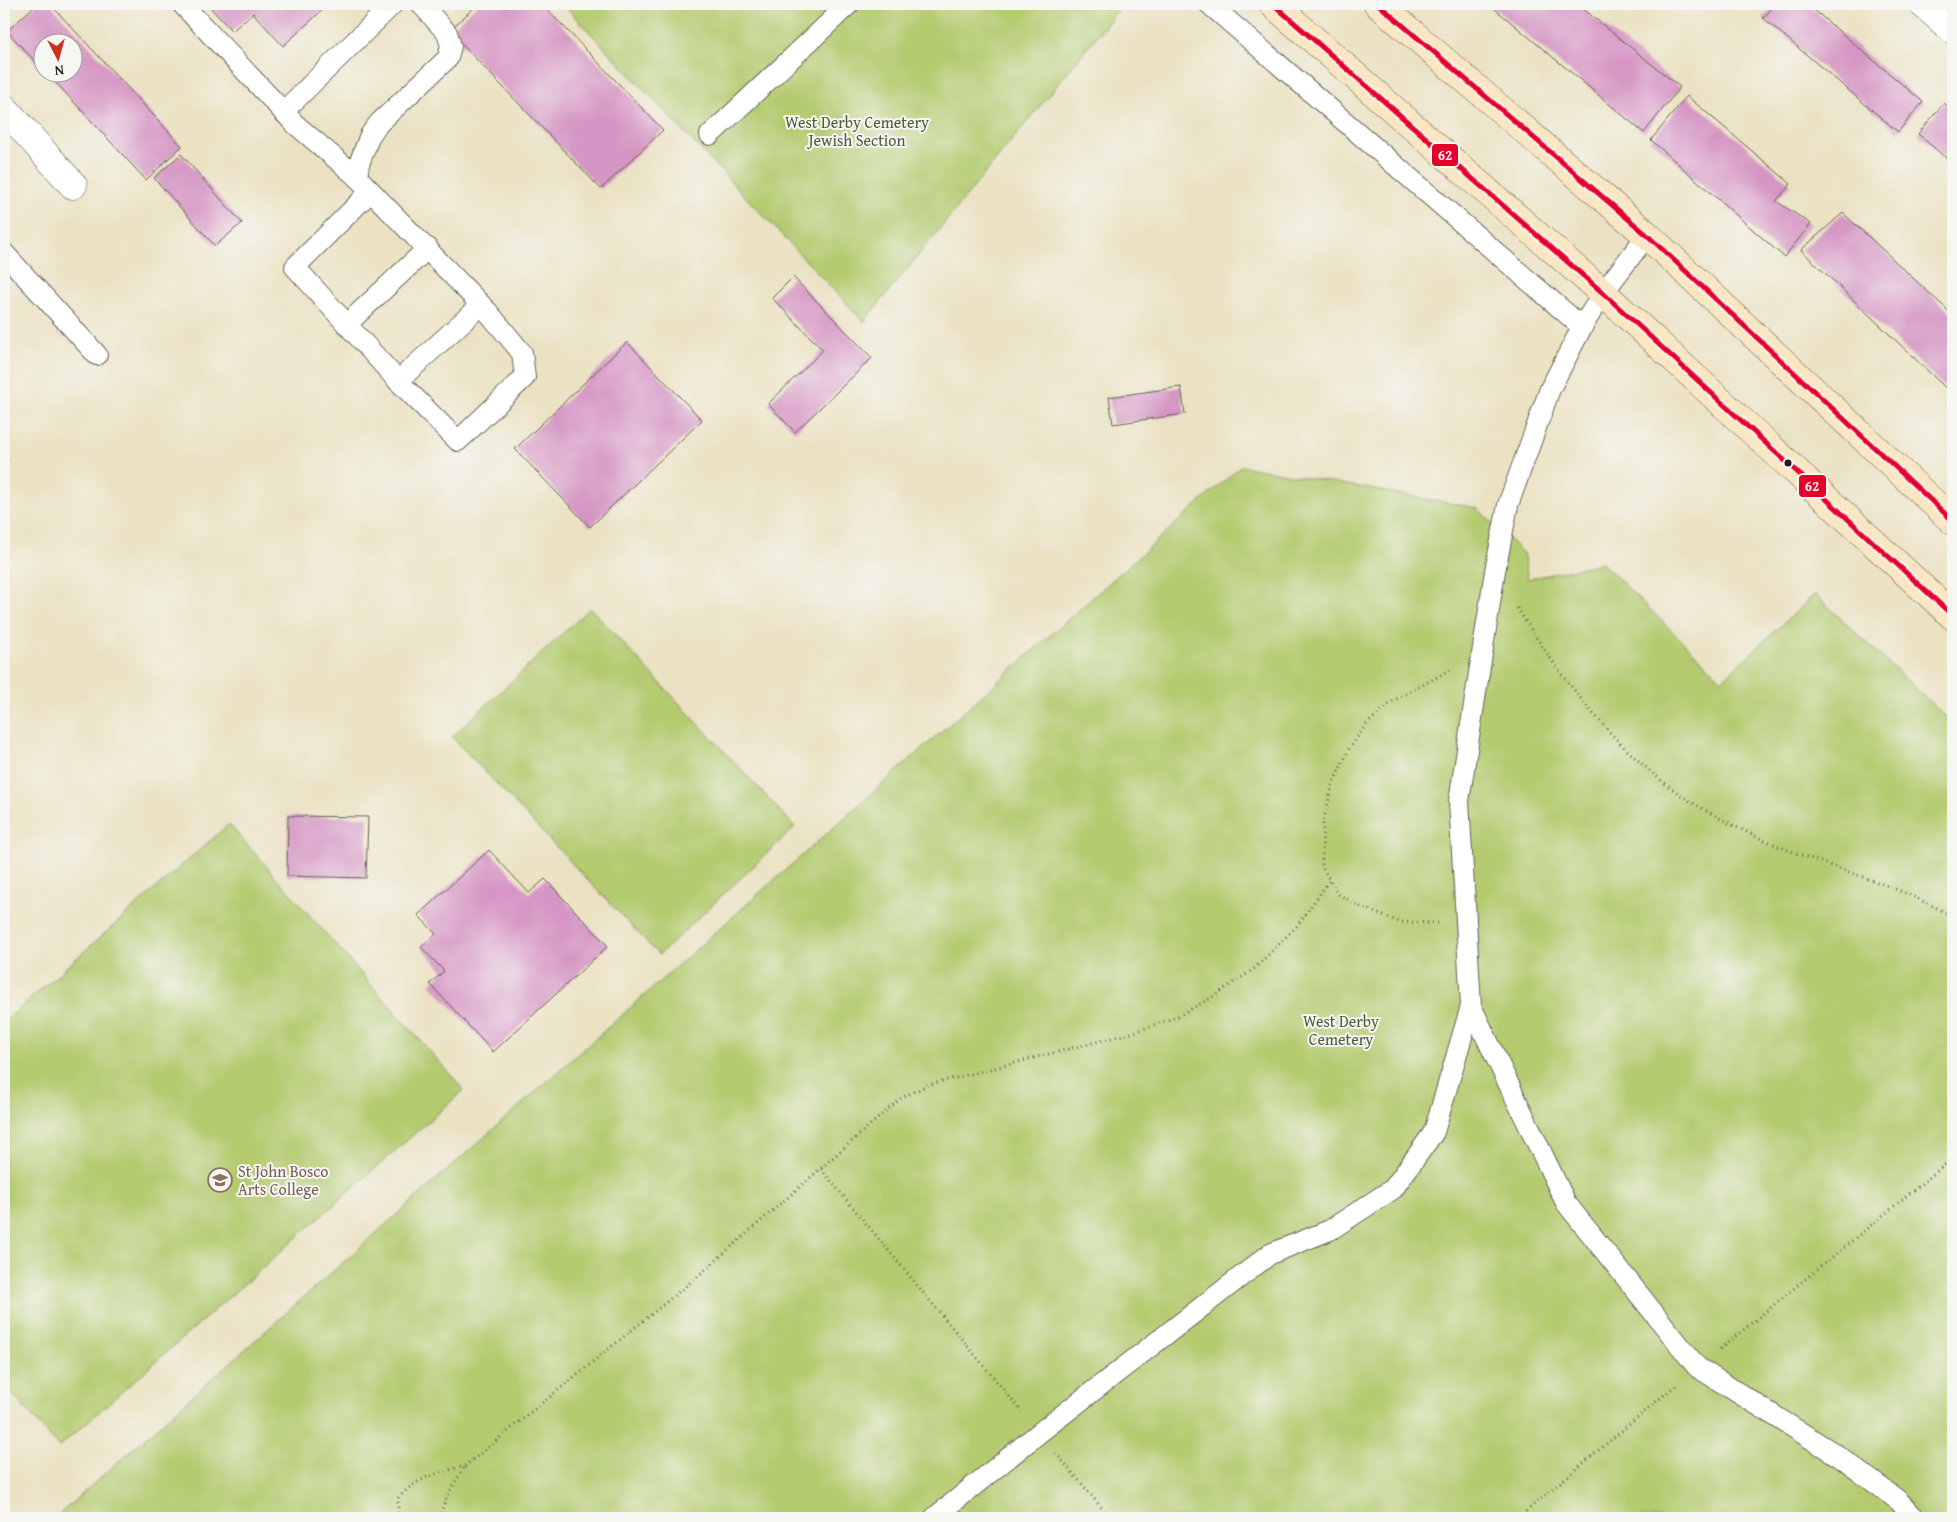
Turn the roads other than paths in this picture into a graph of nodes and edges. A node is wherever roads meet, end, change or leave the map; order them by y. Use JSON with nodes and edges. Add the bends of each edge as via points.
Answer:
{"nodes":[{"id":1,"x":182,"y":4,"type":"edge"},
{"id":2,"x":393,"y":4,"type":"edge"},
{"id":3,"x":421,"y":4,"type":"edge"},
{"id":4,"x":849,"y":4,"type":"edge"},
{"id":5,"x":1209,"y":4,"type":"edge"},
{"id":6,"x":1273,"y":4,"type":"edge"},
{"id":7,"x":1378,"y":4,"type":"edge"},
{"id":8,"x":1923,"y":4,"type":"edge"},
{"id":9,"x":1953,"y":30,"type":"edge"},
{"id":10,"x":4,"y":108,"type":"edge"},
{"id":11,"x":283,"y":112,"type":"junction"},
{"id":12,"x":710,"y":135,"type":"dead end"},
{"id":13,"x":357,"y":177,"type":"junction"},
{"id":14,"x":73,"y":185,"type":"dead end"},
{"id":15,"x":372,"y":191,"type":"junction"},
{"id":16,"x":1647,"y":234,"type":"junction"},
{"id":17,"x":428,"y":248,"type":"junction"},
{"id":18,"x":4,"y":253,"type":"edge"},
{"id":19,"x":1603,"y":293,"type":"junction"},
{"id":20,"x":481,"y":305,"type":"junction"},
{"id":21,"x":347,"y":324,"type":"junction"},
{"id":22,"x":1582,"y":327,"type":"junction"},
{"id":23,"x":97,"y":355,"type":"dead end"},
{"id":24,"x":398,"y":381,"type":"junction"},
{"id":25,"x":1953,"y":521,"type":"edge"},
{"id":26,"x":1953,"y":616,"type":"edge"},
{"id":27,"x":1471,"y":1006,"type":"junction"},
{"id":28,"x":934,"y":1518,"type":"edge"},
{"id":29,"x":1915,"y":1518,"type":"edge"}],
"edges":[{"from":1,"to":11,"type":"lane"},
{"from":2,"to":11,"type":"lane"},
{"from":3,"to":13,"type":"lane","via":[[447,33],[451,46],[448,58],[379,123],[370,136]]},
{"from":4,"to":12,"type":"lane"},
{"from":5,"to":22,"type":"lane"},
{"from":6,"to":19,"type":"street"},
{"from":7,"to":16,"type":"street"},
{"from":8,"to":9,"type":"street"},
{"from":10,"to":14,"type":"street"},
{"from":11,"to":13,"type":"lane"},
{"from":13,"to":15,"type":"lane"},
{"from":15,"to":17,"type":"lane"},
{"from":15,"to":21,"type":"lane","via":[[294,267]]},
{"from":16,"to":19,"type":"lane"},
{"from":16,"to":25,"type":"street"},
{"from":17,"to":20,"type":"lane"},
{"from":17,"to":21,"type":"lane"},
{"from":18,"to":23,"type":"lane"},
{"from":19,"to":22,"type":"lane"},
{"from":19,"to":26,"type":"street"},
{"from":20,"to":24,"type":"lane"},
{"from":20,"to":24,"type":"lane","via":[[522,353],[526,377],[458,440]]},
{"from":21,"to":24,"type":"lane"},
{"from":22,"to":27,"type":"lane","via":[[1550,389],[1508,505],[1493,581],[1459,801]]},
{"from":27,"to":28,"type":"lane","via":[[1434,1132],[1393,1189],[1330,1230],[1270,1254]]},
{"from":27,"to":29,"type":"lane","via":[[1566,1203],[1697,1367],[1840,1457],[1899,1501]]}]}
